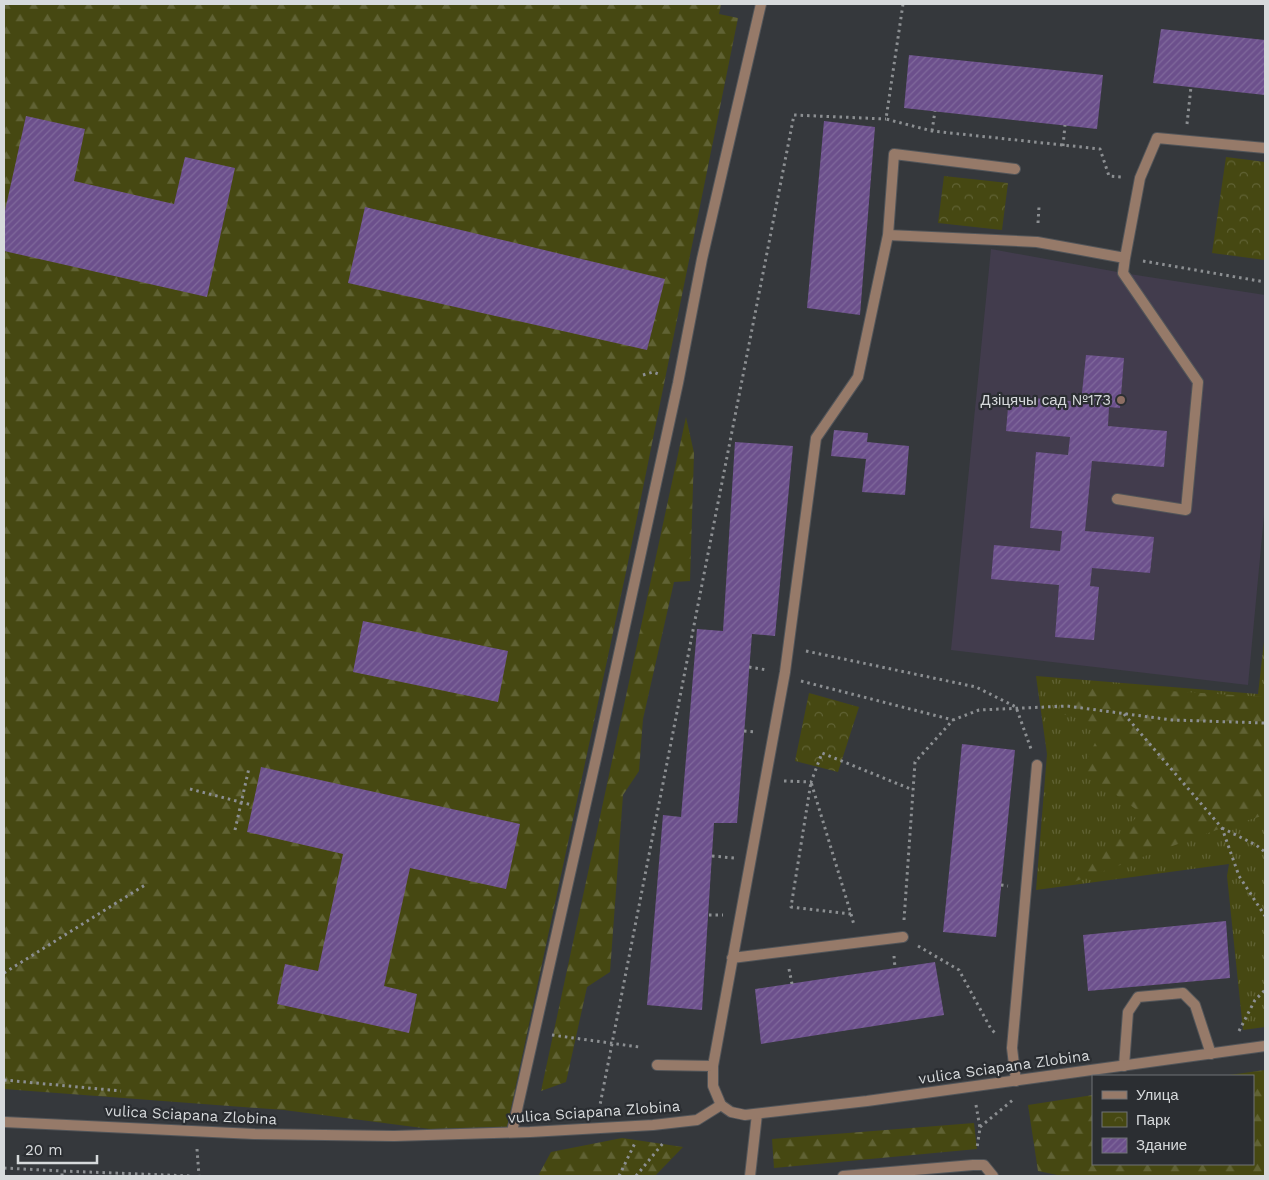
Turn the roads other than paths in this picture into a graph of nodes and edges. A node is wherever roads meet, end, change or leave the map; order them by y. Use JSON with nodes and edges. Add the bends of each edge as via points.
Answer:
{"nodes":[{"id":1,"x":761,"y":4,"type":"edge"},
{"id":2,"x":1265,"y":148,"type":"edge"},
{"id":3,"x":1015,"y":169,"type":"dead end"},
{"id":4,"x":888,"y":235,"type":"junction"},
{"id":5,"x":1125,"y":258,"type":"junction"},
{"id":6,"x":1117,"y":499,"type":"dead end"},
{"id":7,"x":1037,"y":765,"type":"road end"},
{"id":8,"x":903,"y":937,"type":"road end"},
{"id":9,"x":732,"y":958,"type":"junction"},
{"id":10,"x":1265,"y":1046,"type":"edge"},
{"id":11,"x":1211,"y":1054,"type":"junction"},
{"id":12,"x":657,"y":1065,"type":"dead end"},
{"id":13,"x":713,"y":1066,"type":"junction"},
{"id":14,"x":1124,"y":1066,"type":"junction"},
{"id":15,"x":1016,"y":1081,"type":"junction"},
{"id":16,"x":721,"y":1105,"type":"junction"},
{"id":17,"x":757,"y":1114,"type":"junction"},
{"id":18,"x":4,"y":1122,"type":"edge"},
{"id":19,"x":512,"y":1132,"type":"junction"},
{"id":20,"x":750,"y":1176,"type":"edge"},
{"id":21,"x":842,"y":1176,"type":"edge"},
{"id":22,"x":993,"y":1176,"type":"edge"}],
"edges":[{"from":1,"to":19,"type":"street","via":[[702,259],[678,384]]},
{"from":2,"to":5,"type":"street","via":[[1157,138],[1140,178]]},
{"from":3,"to":4,"type":"street","via":[[894,154]]},
{"from":4,"to":5,"type":"street","via":[[1037,242]]},
{"from":4,"to":9,"type":"street","via":[[858,377],[816,438],[785,672]]},
{"from":5,"to":6,"type":"street","via":[[1123,273],[1198,382],[1186,510]]},
{"from":7,"to":15,"type":"street","via":[[1012,1048]]},
{"from":8,"to":9,"type":"street"},
{"from":9,"to":13,"type":"street"},
{"from":10,"to":11,"type":"street","name":"vulica Sciapana Zlobina"},
{"from":11,"to":14,"type":"street","name":"vulica Sciapana Zlobina"},
{"from":11,"to":14,"type":"street","via":[[1195,1005],[1183,993],[1138,997],[1128,1012]]},
{"from":12,"to":13,"type":"street"},
{"from":13,"to":16,"type":"street","via":[[713,1086]]},
{"from":14,"to":15,"type":"street","name":"vulica Sciapana Zlobina"},
{"from":15,"to":17,"type":"street","name":"vulica Sciapana Zlobina"},
{"from":16,"to":17,"type":"street","name":"vulica Sciapana Zlobina","via":[[731,1112]]},
{"from":16,"to":19,"type":"street","name":"vulica Sciapana Zlobina","via":[[697,1120]]},
{"from":17,"to":20,"type":"street"},
{"from":18,"to":19,"type":"street","name":"vulica Sciapana Zlobina","via":[[394,1136]]},
{"from":21,"to":22,"type":"street","via":[[973,1165],[984,1165]]}]}
